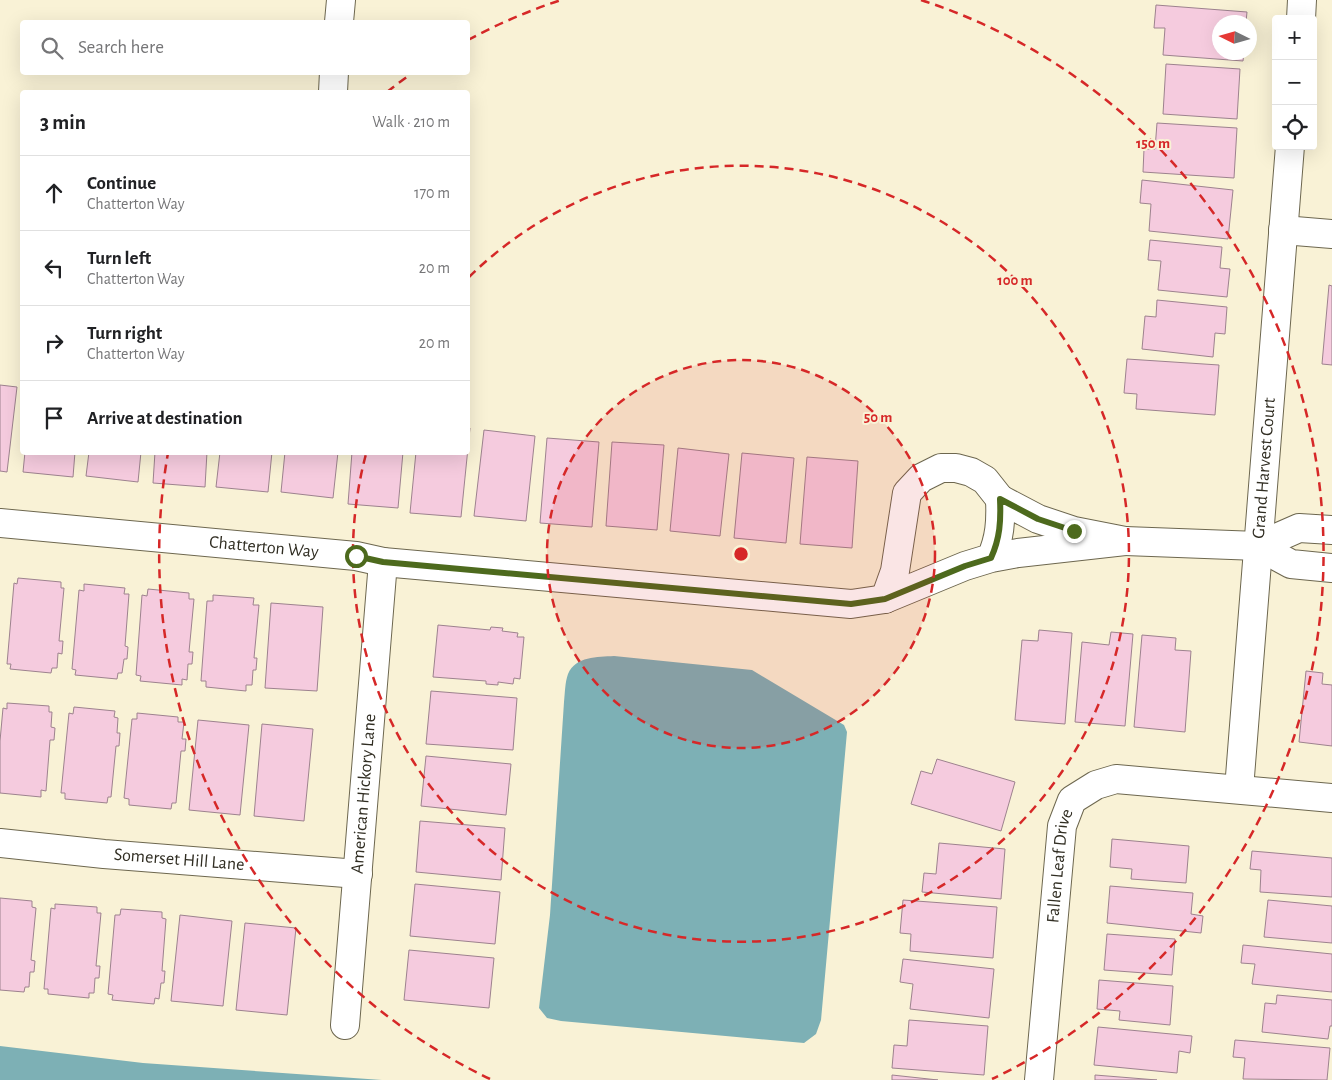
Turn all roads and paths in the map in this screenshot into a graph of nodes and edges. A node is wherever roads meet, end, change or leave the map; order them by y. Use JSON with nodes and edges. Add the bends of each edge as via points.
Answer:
{"nodes":[{"id":1,"x":341,"y":0,"type":"edge"},
{"id":2,"x":1302,"y":0,"type":"edge"},
{"id":3,"x":1300,"y":15,"type":"edge"},
{"id":4,"x":339,"y":20,"type":"edge"},
{"id":5,"x":334,"y":75,"type":"edge"},
{"id":6,"x":333,"y":90,"type":"edge"},
{"id":7,"x":1290,"y":150,"type":"edge"},
{"id":8,"x":1283,"y":230,"type":"junction"},
{"id":9,"x":1332,"y":234,"type":"edge"},
{"id":10,"x":1000,"y":499,"type":"junction"},
{"id":11,"x":0,"y":523,"type":"edge"},
{"id":12,"x":1332,"y":530,"type":"edge"},
{"id":13,"x":1125,"y":541,"type":"junction"},
{"id":14,"x":1258,"y":546,"type":"junction"},
{"id":15,"x":991,"y":558,"type":"junction"},
{"id":16,"x":383,"y":562,"type":"junction"},
{"id":17,"x":1332,"y":568,"type":"edge"},
{"id":18,"x":885,"y":599,"type":"junction"},
{"id":19,"x":1239,"y":789,"type":"junction"},
{"id":20,"x":1332,"y":798,"type":"edge"},
{"id":21,"x":0,"y":843,"type":"edge"},
{"id":22,"x":358,"y":874,"type":"junction"},
{"id":23,"x":345,"y":1024,"type":"dead end"},
{"id":24,"x":1039,"y":1080,"type":"edge"}],
"edges":[{"from":1,"to":4,"type":"street"},
{"from":2,"to":3,"type":"street"},
{"from":5,"to":6,"type":"street"},
{"from":7,"to":8,"type":"street","name":"Grand Harvest Court"},
{"from":8,"to":9,"type":"street"},
{"from":8,"to":14,"type":"street","name":"Grand Harvest Court"},
{"from":10,"to":13,"type":"street","via":[[1038,519],[1074,531]]},
{"from":10,"to":15,"type":"street","via":[[1000,530]]},
{"from":10,"to":18,"type":"street","via":[[985,480],[956,468],[941,468],[921,478],[907,493],[895,571]]},
{"from":11,"to":16,"type":"street","name":"Chatterton Way","via":[[346,555]]},
{"from":12,"to":14,"type":"street","via":[[1299,528]]},
{"from":13,"to":14,"type":"street"},
{"from":13,"to":15,"type":"street","name":"Chatterton Way"},
{"from":14,"to":17,"type":"street","via":[[1291,564]]},
{"from":14,"to":19,"type":"street","name":"Grand Harvest Court"},
{"from":15,"to":18,"type":"street","name":"Chatterton Way"},
{"from":16,"to":18,"type":"street","name":"Chatterton Way","via":[[851,604]]},
{"from":16,"to":22,"type":"street","name":"American Hickory Lane"},
{"from":19,"to":20,"type":"street","name":"Fallen Leaf Drive"},
{"from":19,"to":24,"type":"street","name":"Fallen Leaf Drive","via":[[1116,779],[1096,785],[1072,800],[1062,826]]},
{"from":21,"to":22,"type":"street","name":"Somerset Hill Lane"},
{"from":22,"to":23,"type":"street","name":"American Hickory Lane"}]}
